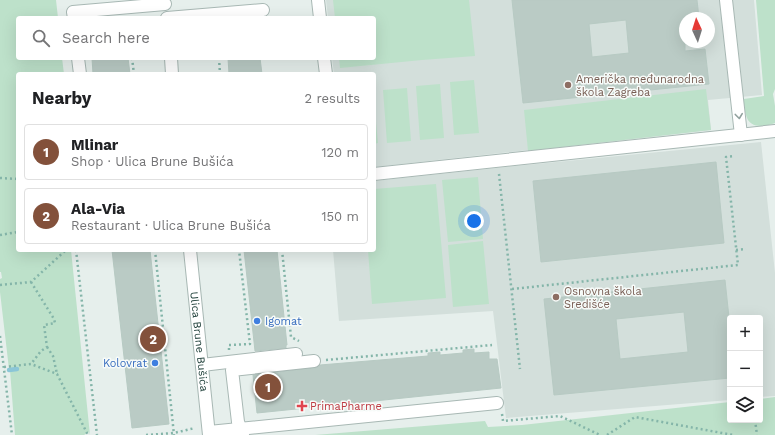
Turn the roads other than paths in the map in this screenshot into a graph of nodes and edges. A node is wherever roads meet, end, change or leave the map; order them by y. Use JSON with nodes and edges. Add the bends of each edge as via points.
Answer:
{"nodes":[{"id":1,"x":318,"y":0,"type":"edge"},
{"id":2,"x":726,"y":0,"type":"edge"},
{"id":3,"x":165,"y":2,"type":"edge"},
{"id":4,"x":263,"y":10,"type":"dead end"},
{"id":5,"x":74,"y":16,"type":"edge"},
{"id":6,"x":167,"y":16,"type":"edge"},
{"id":7,"x":191,"y":16,"type":"edge"},
{"id":8,"x":320,"y":16,"type":"edge"},
{"id":9,"x":78,"y":60,"type":"edge"},
{"id":10,"x":171,"y":60,"type":"edge"},
{"id":11,"x":324,"y":60,"type":"edge"},
{"id":12,"x":80,"y":72,"type":"edge"},
{"id":13,"x":172,"y":72,"type":"edge"},
{"id":14,"x":326,"y":72,"type":"edge"},
{"id":15,"x":775,"y":131,"type":"edge"},
{"id":16,"x":741,"y":134,"type":"junction"},
{"id":17,"x":376,"y":174,"type":"edge"},
{"id":18,"x":190,"y":252,"type":"edge"},
{"id":19,"x":202,"y":365,"type":"junction"},
{"id":20,"x":499,"y":405,"type":"road end"},
{"id":21,"x":206,"y":431,"type":"edge"},
{"id":22,"x":242,"y":432,"type":"edge"}],
"edges":[{"from":1,"to":8,"type":"street"},
{"from":2,"to":16,"type":"street","one_way":true},
{"from":3,"to":5,"type":"street","via":[[73,12]]},
{"from":3,"to":6,"type":"street"},
{"from":4,"to":7,"type":"street"},
{"from":9,"to":12,"type":"street"},
{"from":10,"to":13,"type":"street"},
{"from":11,"to":14,"type":"street"},
{"from":15,"to":16,"type":"street"},
{"from":16,"to":17,"type":"street"},
{"from":18,"to":19,"type":"street","name":"Ulica Brune Bušića"},
{"from":19,"to":21,"type":"street","name":"Ulica Brune Bušića"},
{"from":19,"to":22,"type":"street","via":[[304,359],[232,370],[238,422]]},
{"from":20,"to":22,"type":"street"},
{"from":21,"to":22,"type":"street"}]}
